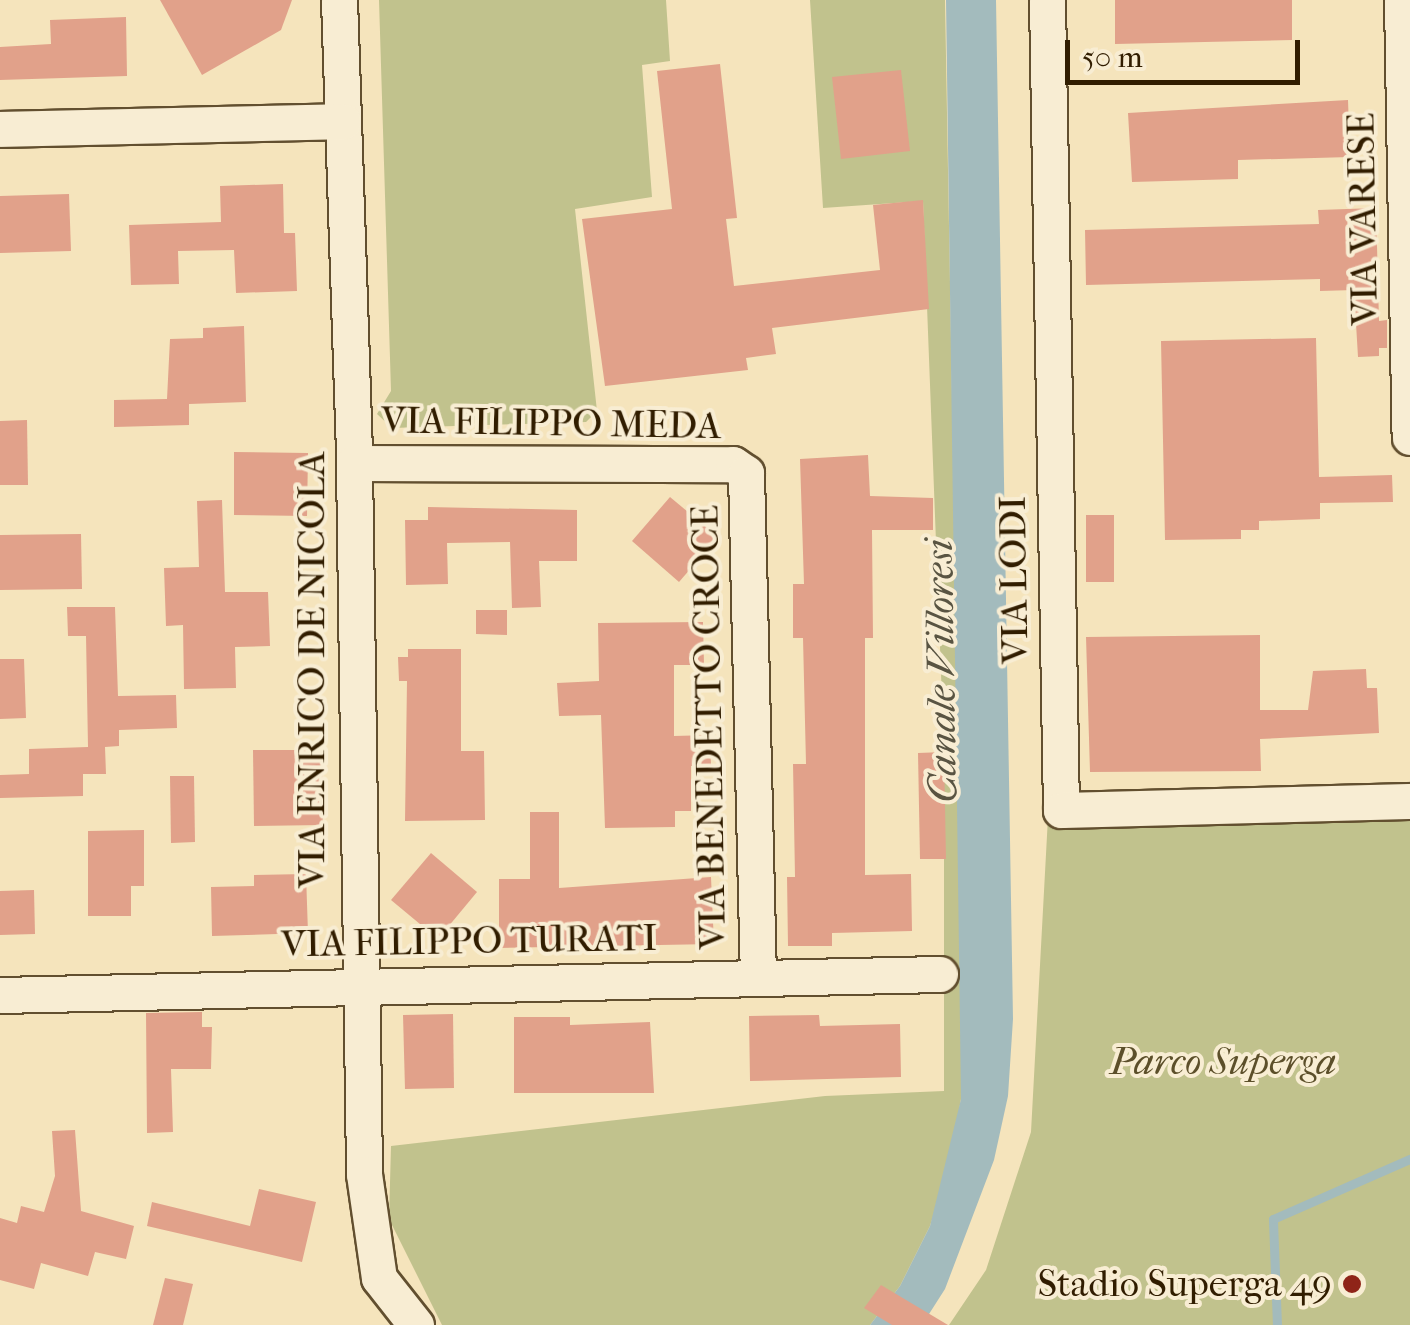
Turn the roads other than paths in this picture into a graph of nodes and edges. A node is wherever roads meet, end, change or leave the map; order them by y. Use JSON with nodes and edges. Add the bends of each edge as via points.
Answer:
{"nodes":[{"id":1,"x":339,"y":0,"type":"edge"},
{"id":2,"x":1047,"y":0,"type":"edge"},
{"id":3,"x":1402,"y":0,"type":"edge"},
{"id":4,"x":342,"y":121,"type":"junction"},
{"id":5,"x":0,"y":129,"type":"edge"},
{"id":6,"x":1410,"y":437,"type":"edge"},
{"id":7,"x":354,"y":463,"type":"junction"},
{"id":8,"x":746,"y":473,"type":"joint"},
{"id":9,"x":1410,"y":801,"type":"edge"},
{"id":10,"x":940,"y":974,"type":"dead end"},
{"id":11,"x":758,"y":978,"type":"junction"},
{"id":12,"x":358,"y":985,"type":"junction"},
{"id":13,"x":0,"y":995,"type":"edge"},
{"id":14,"x":416,"y":1325,"type":"edge"}],
"edges":[{"from":1,"to":4,"type":"street","name":"VIA ENRICO DE NICOLA"},
{"from":2,"to":9,"type":"street","name":"VIA LODI","via":[[1061,810]]},
{"from":3,"to":6,"type":"street","name":"VIA VARESE"},
{"from":4,"to":5,"type":"street"},
{"from":4,"to":7,"type":"street","name":"VIA ENRICO DE NICOLA"},
{"from":7,"to":8,"type":"street","name":"VIA FILIPPO MEDA","via":[[733,464]]},
{"from":7,"to":12,"type":"street","name":"VIA ENRICO DE NICOLA"},
{"from":8,"to":11,"type":"street","name":"VIA BENEDETTO CROCE"},
{"from":10,"to":11,"type":"street","name":"VIA FILIPPO TURATI"},
{"from":11,"to":12,"type":"street","name":"VIA FILIPPO TURATI"},
{"from":12,"to":13,"type":"street","name":"VIA FILIPPO TURATI"},
{"from":12,"to":14,"type":"street","name":"VIA ENRICO DE NICOLA","via":[[364,1174],[379,1278]]}]}
